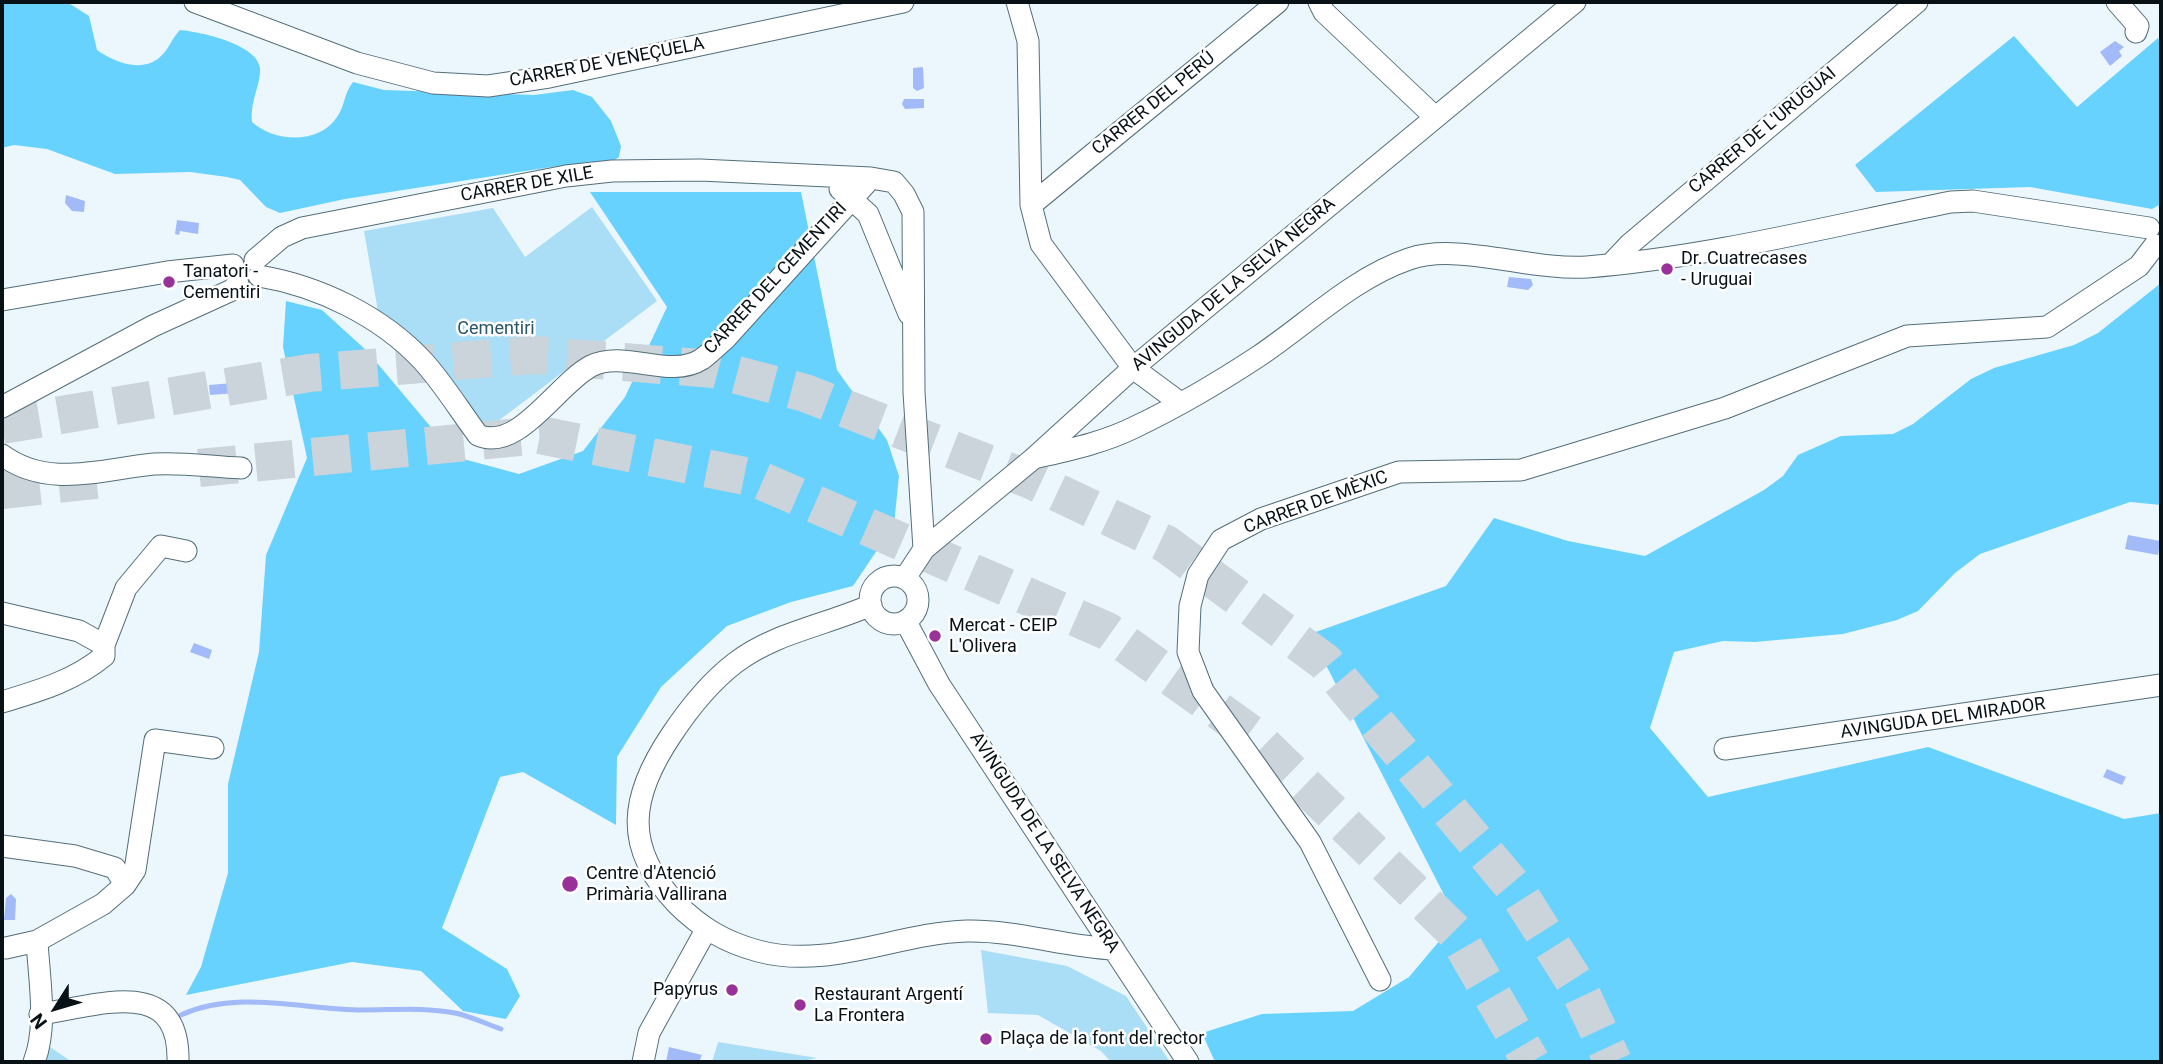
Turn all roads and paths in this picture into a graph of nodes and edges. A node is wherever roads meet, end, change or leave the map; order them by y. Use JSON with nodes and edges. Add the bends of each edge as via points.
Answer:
{"nodes":[{"id":1,"x":195,"y":2,"type":"edge"},
{"id":2,"x":903,"y":2,"type":"edge"},
{"id":3,"x":1017,"y":2,"type":"edge"},
{"id":4,"x":1278,"y":2,"type":"edge"},
{"id":5,"x":1319,"y":2,"type":"edge"},
{"id":6,"x":1575,"y":2,"type":"edge"},
{"id":7,"x":1917,"y":2,"type":"edge"},
{"id":8,"x":2117,"y":2,"type":"edge"},
{"id":9,"x":2136,"y":32,"type":"dead end"},
{"id":10,"x":1435,"y":117,"type":"junction"},
{"id":11,"x":813,"y":176,"type":"junction"},
{"id":12,"x":871,"y":178,"type":"junction"},
{"id":13,"x":850,"y":198,"type":"junction"},
{"id":14,"x":1031,"y":205,"type":"junction"},
{"id":15,"x":2157,"y":234,"type":"edge"},
{"id":16,"x":1611,"y":264,"type":"junction"},
{"id":17,"x":257,"y":268,"type":"junction"},
{"id":18,"x":235,"y":274,"type":"junction"},
{"id":19,"x":2,"y":300,"type":"edge"},
{"id":20,"x":912,"y":323,"type":"junction"},
{"id":21,"x":1133,"y":368,"type":"junction"},
{"id":22,"x":1179,"y":402,"type":"junction"},
{"id":23,"x":2,"y":407,"type":"edge"},
{"id":24,"x":2,"y":455,"type":"edge"},
{"id":25,"x":1034,"y":458,"type":"junction"},
{"id":26,"x":241,"y":468,"type":"dead end"},
{"id":27,"x":924,"y":549,"type":"junction"},
{"id":28,"x":187,"y":551,"type":"dead end"},
{"id":29,"x":905,"y":578,"type":"junction"},
{"id":30,"x":871,"y":605,"type":"junction"},
{"id":31,"x":2,"y":612,"type":"edge"},
{"id":32,"x":905,"y":622,"type":"junction"},
{"id":33,"x":104,"y":645,"type":"junction"},
{"id":34,"x":2161,"y":685,"type":"edge"},
{"id":35,"x":2,"y":702,"type":"edge"},
{"id":36,"x":214,"y":748,"type":"dead end"},
{"id":37,"x":1725,"y":749,"type":"dead end"},
{"id":38,"x":2,"y":846,"type":"edge"},
{"id":39,"x":125,"y":885,"type":"junction"},
{"id":40,"x":706,"y":930,"type":"junction"},
{"id":41,"x":37,"y":941,"type":"junction"},
{"id":42,"x":3,"y":949,"type":"edge"},
{"id":43,"x":1114,"y":949,"type":"junction"},
{"id":44,"x":1380,"y":980,"type":"dead end"},
{"id":45,"x":40,"y":1014,"type":"junction"},
{"id":46,"x":34,"y":1062,"type":"edge"},
{"id":47,"x":178,"y":1062,"type":"edge"},
{"id":48,"x":643,"y":1062,"type":"edge"},
{"id":49,"x":1188,"y":1062,"type":"edge"}],
"edges":[{"from":1,"to":2,"type":"street","name":"CARRER DE VENEÇUELA","via":[[357,63],[433,83],[488,86]]},
{"from":3,"to":14,"type":"street","via":[[1028,41]]},
{"from":4,"to":14,"type":"street","name":"CARRER DEL PERÚ"},
{"from":5,"to":10,"type":"street","via":[[1324,12]]},
{"from":6,"to":10,"type":"street","name":"AVINGUDA DE LA SELVA NEGRA"},
{"from":7,"to":16,"type":"street","name":"CARRER DE L'URUGUAI"},
{"from":8,"to":9,"type":"street","via":[[2138,26]]},
{"from":10,"to":21,"type":"street","name":"AVINGUDA DE LA SELVA NEGRA"},
{"from":11,"to":12,"type":"street","name":"CARRER DE XILE"},
{"from":11,"to":13,"type":"street","name":"CARRER DE XILE"},
{"from":11,"to":17,"type":"street","name":"CARRER DE XILE","via":[[700,170],[566,176],[302,228],[282,237]]},
{"from":12,"to":13,"type":"street","name":"CARRER DEL CEMENTIRI"},
{"from":12,"to":20,"type":"street","name":"CARRER DE XILE","via":[[894,182],[913,212]]},
{"from":13,"to":17,"type":"street","name":"CARRER DEL CEMENTIRI","via":[[726,338],[700,360],[664,366],[605,360],[589,367],[505,437],[489,440],[478,435],[423,361],[380,324],[316,289]]},
{"from":13,"to":20,"type":"street","name":"CARRER DE XILE","via":[[869,214]]},
{"from":14,"to":21,"type":"street","via":[[1041,244]]},
{"from":15,"to":16,"type":"street","via":[[1973,201],[1951,202],[1785,238]]},
{"from":15,"to":44,"type":"street","name":"CARRER DE MÈXIC","via":[[2139,266],[2047,327],[1907,336],[1725,408],[1521,470],[1399,472],[1261,519],[1221,540],[1198,575],[1190,606],[1188,652],[1203,691],[1310,842]]},
{"from":16,"to":22,"type":"street","via":[[1583,267],[1443,252],[1411,258],[1377,272],[1257,357]]},
{"from":17,"to":18,"type":"street","via":[[251,285]]},
{"from":18,"to":19,"type":"street","via":[[167,272]]},
{"from":18,"to":23,"type":"street","via":[[232,290],[153,326]]},
{"from":20,"to":27,"type":"street","name":"CARRER DE XILE"},
{"from":21,"to":22,"type":"street"},
{"from":21,"to":25,"type":"street","name":"AVINGUDA DE LA SELVA NEGRA"},
{"from":22,"to":25,"type":"street","via":[[1134,428]]},
{"from":24,"to":26,"type":"street","via":[[16,466],[46,476],[157,464]]},
{"from":25,"to":27,"type":"street","name":"AVINGUDA DE LA SELVA NEGRA"},
{"from":27,"to":29,"type":"street","name":"AVINGUDA DE LA SELVA NEGRA"},
{"from":28,"to":33,"type":"street","via":[[160,546],[126,588]]},
{"from":29,"to":30,"type":"street","via":[[892,576],[880,581],[872,592]]},
{"from":29,"to":32,"type":"street","via":[[915,587],[918,600],[915,612]]},
{"from":30,"to":32,"type":"street","via":[[884,622]]},
{"from":30,"to":40,"type":"street","via":[[763,646],[733,665],[695,701],[649,772],[640,794],[640,844],[649,868],[668,895]]},
{"from":31,"to":33,"type":"street","via":[[79,631]]},
{"from":32,"to":43,"type":"street","name":"AVINGUDA DE LA SELVA NEGRA","via":[[939,684]]},
{"from":33,"to":35,"type":"street","via":[[104,656],[91,667],[53,687]]},
{"from":34,"to":37,"type":"street","name":"AVINGUDA DEL MIRADOR"},
{"from":36,"to":39,"type":"street","via":[[155,740],[135,870]]},
{"from":38,"to":39,"type":"street","via":[[75,856],[115,868]]},
{"from":39,"to":41,"type":"street","via":[[103,904]]},
{"from":40,"to":43,"type":"street","via":[[759,952],[786,956],[832,954],[963,931]]},
{"from":40,"to":48,"type":"street","via":[[649,1033]]},
{"from":41,"to":42,"type":"street"},
{"from":41,"to":45,"type":"street"},
{"from":43,"to":49,"type":"street","name":"AVINGUDA DE LA SELVA NEGRA"},
{"from":45,"to":46,"type":"street"},
{"from":45,"to":47,"type":"street","via":[[127,1002],[153,1005],[174,1028]]}]}
